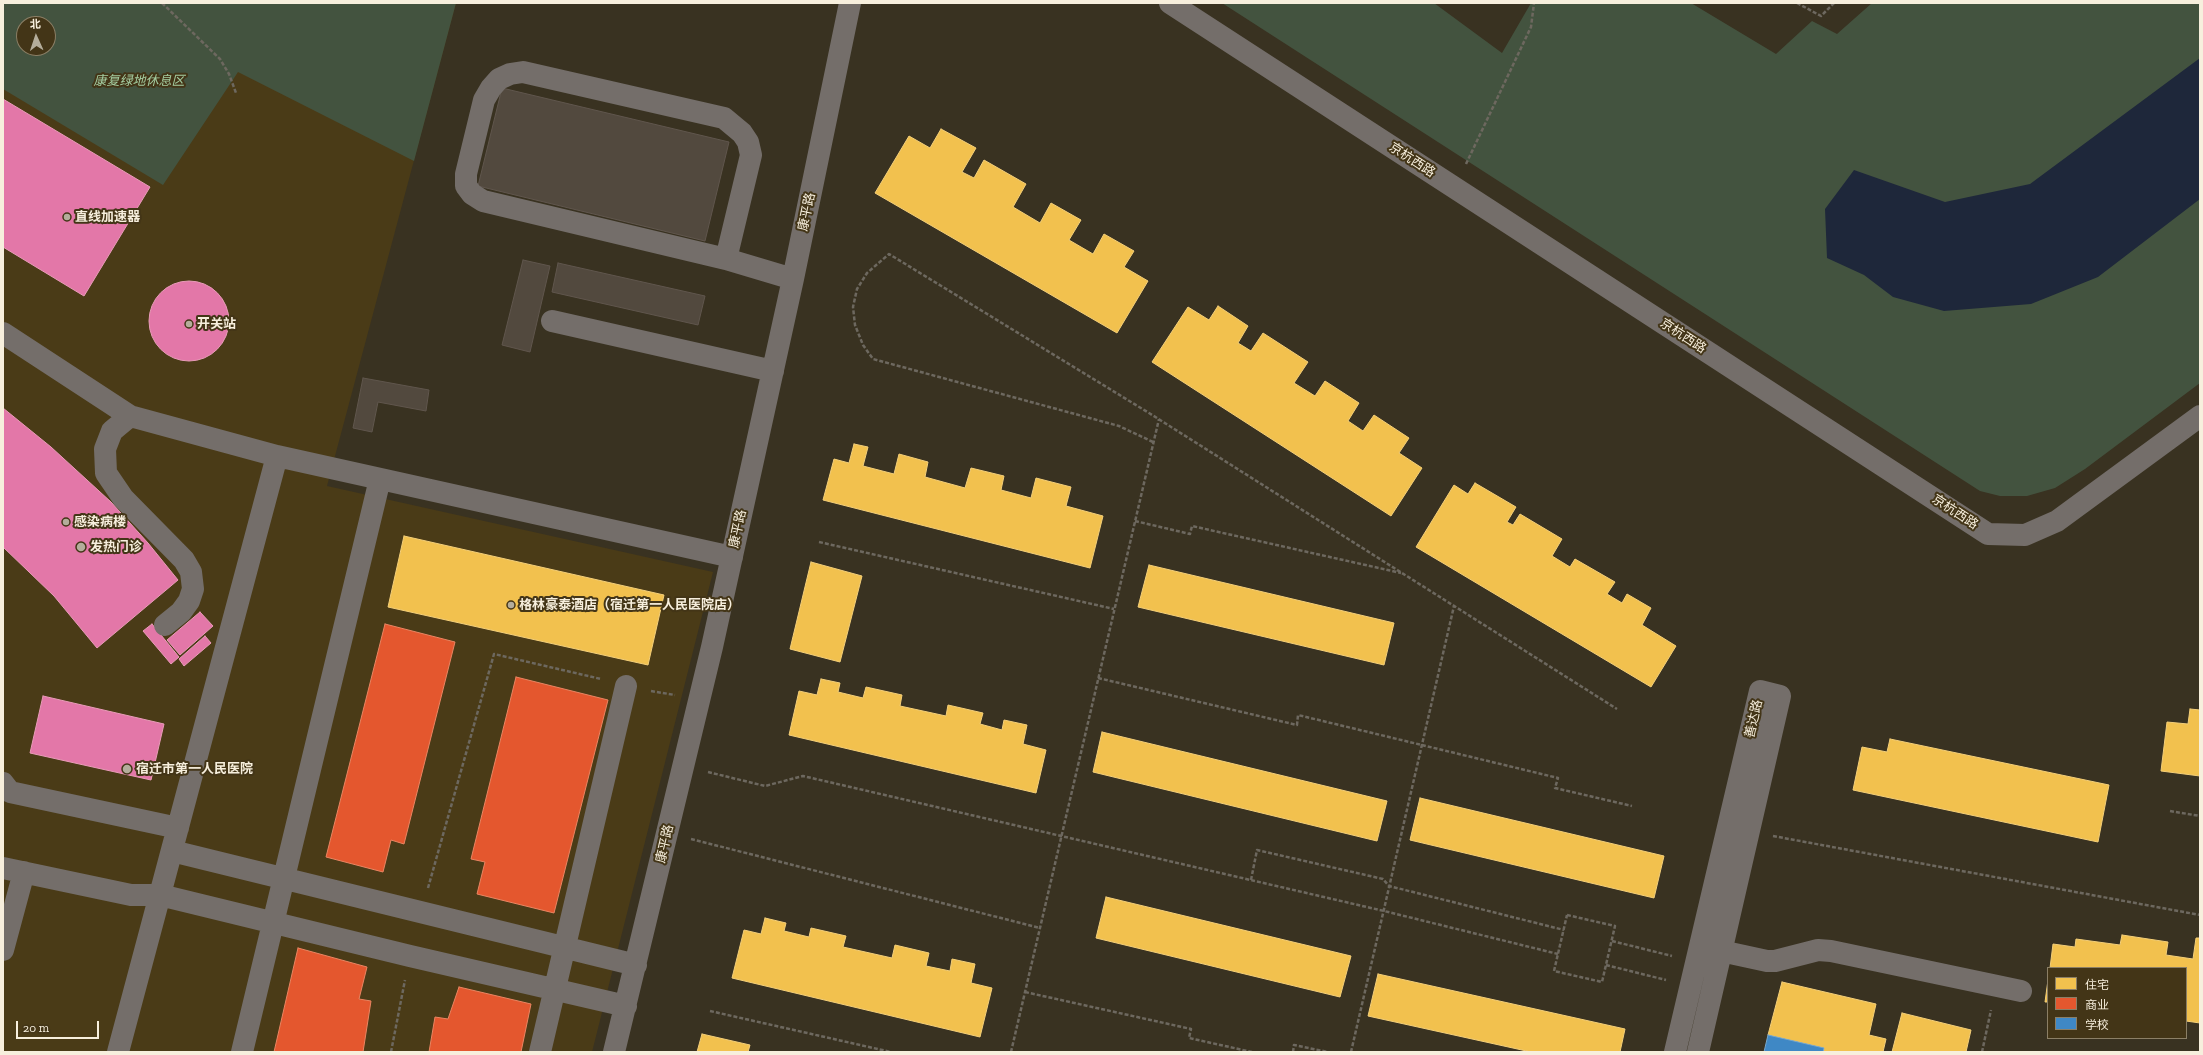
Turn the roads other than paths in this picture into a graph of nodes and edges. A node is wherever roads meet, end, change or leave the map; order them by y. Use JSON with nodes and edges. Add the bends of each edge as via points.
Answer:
{"nodes":[{"id":1,"x":850,"y":3,"type":"edge"},
{"id":2,"x":1170,"y":3,"type":"edge"},
{"id":3,"x":726,"y":259,"type":"junction"},
{"id":4,"x":794,"y":279,"type":"junction"},
{"id":5,"x":552,"y":322,"type":"dead end"},
{"id":6,"x":3,"y":333,"type":"edge"},
{"id":7,"x":773,"y":371,"type":"junction"},
{"id":8,"x":130,"y":416,"type":"junction"},
{"id":9,"x":2200,"y":416,"type":"edge"},
{"id":10,"x":276,"y":456,"type":"junction"},
{"id":11,"x":380,"y":479,"type":"junction"},
{"id":12,"x":732,"y":557,"type":"junction"},
{"id":13,"x":165,"y":625,"type":"dead end"},
{"id":14,"x":626,"y":686,"type":"road end"},
{"id":15,"x":3,"y":783,"type":"edge"},
{"id":16,"x":178,"y":828,"type":"junction"},
{"id":17,"x":172,"y":851,"type":"junction"},
{"id":18,"x":3,"y":868,"type":"edge"},
{"id":19,"x":24,"y":872,"type":"junction"},
{"id":20,"x":283,"y":879,"type":"junction"},
{"id":21,"x":160,"y":895,"type":"junction"},
{"id":22,"x":273,"y":922,"type":"junction"},
{"id":23,"x":565,"y":948,"type":"junction"},
{"id":24,"x":3,"y":950,"type":"edge"},
{"id":25,"x":1721,"y":951,"type":"junction"},
{"id":26,"x":1698,"y":954,"type":"junction"},
{"id":27,"x":636,"y":965,"type":"junction"},
{"id":28,"x":555,"y":989,"type":"junction"},
{"id":29,"x":2020,"y":991,"type":"dead end"},
{"id":30,"x":626,"y":1006,"type":"junction"},
{"id":31,"x":118,"y":1052,"type":"edge"},
{"id":32,"x":242,"y":1052,"type":"edge"},
{"id":33,"x":540,"y":1052,"type":"edge"},
{"id":34,"x":614,"y":1052,"type":"edge"},
{"id":35,"x":1675,"y":1052,"type":"edge"},
{"id":36,"x":1698,"y":1052,"type":"edge"}],
"edges":[{"from":1,"to":4,"type":"street","name":"康平路"},
{"from":2,"to":9,"type":"street","name":"京杭西路","via":[[1988,534],[2025,535],[2057,521]]},
{"from":3,"to":3,"type":"street","via":[[751,155],[742,132],[724,118],[523,72],[499,79],[491,88],[484,100],[466,174],[466,186],[472,194],[483,200]]},
{"from":3,"to":4,"type":"street"},
{"from":4,"to":7,"type":"street","name":"康平路"},
{"from":5,"to":7,"type":"street"},
{"from":6,"to":8,"type":"street"},
{"from":7,"to":12,"type":"street","name":"康平路"},
{"from":8,"to":10,"type":"street"},
{"from":8,"to":13,"type":"street","via":[[112,431],[105,449],[106,473],[123,498],[184,560],[191,572],[194,588],[181,612]]},
{"from":10,"to":11,"type":"street"},
{"from":10,"to":16,"type":"street"},
{"from":11,"to":12,"type":"street"},
{"from":11,"to":20,"type":"street"},
{"from":12,"to":27,"type":"street","name":"康平路"},
{"from":14,"to":23,"type":"street"},
{"from":15,"to":16,"type":"street","via":[[10,792]]},
{"from":16,"to":17,"type":"street"},
{"from":17,"to":20,"type":"street"},
{"from":17,"to":21,"type":"street"},
{"from":18,"to":19,"type":"street"},
{"from":19,"to":21,"type":"street","via":[[131,895]]},
{"from":19,"to":24,"type":"street"},
{"from":20,"to":22,"type":"street"},
{"from":20,"to":23,"type":"street"},
{"from":21,"to":22,"type":"street"},
{"from":21,"to":31,"type":"street"},
{"from":22,"to":28,"type":"street"},
{"from":22,"to":32,"type":"street"},
{"from":23,"to":27,"type":"street"},
{"from":23,"to":28,"type":"street"},
{"from":25,"to":26,"type":"street"},
{"from":25,"to":26,"type":"street","name":"善达路","via":[[1780,696],[1760,691]]},
{"from":25,"to":29,"type":"street","via":[[1767,962],[1775,962],[1805,952],[1831,951]]},
{"from":25,"to":36,"type":"street","name":"善达路"},
{"from":26,"to":35,"type":"street","name":"善达路"},
{"from":27,"to":30,"type":"street","name":"康平路"},
{"from":28,"to":30,"type":"street"},
{"from":28,"to":33,"type":"street"},
{"from":30,"to":34,"type":"street","name":"康平路"}]}
